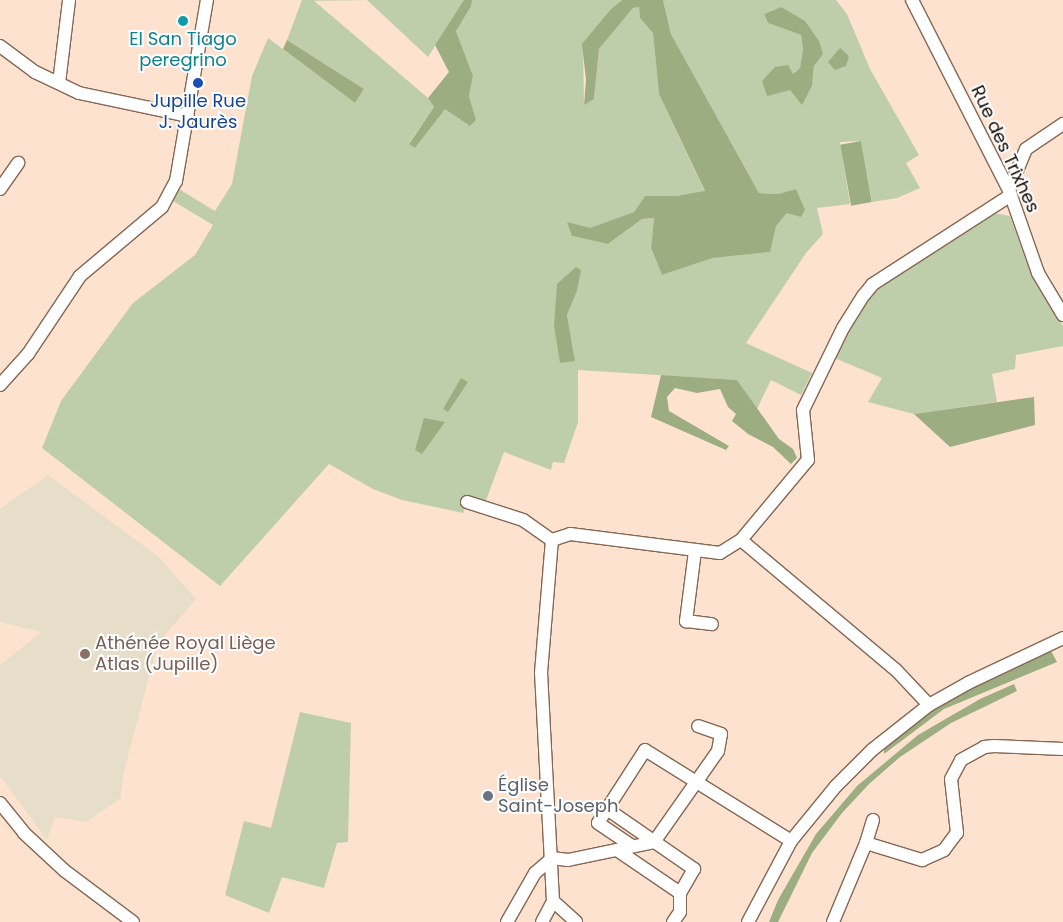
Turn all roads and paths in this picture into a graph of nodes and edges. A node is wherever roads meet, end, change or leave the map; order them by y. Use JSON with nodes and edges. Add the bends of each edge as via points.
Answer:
{"nodes":[{"id":1,"x":70,"y":0,"type":"edge"},
{"id":2,"x":207,"y":0,"type":"edge"},
{"id":3,"x":912,"y":0,"type":"edge"},
{"id":4,"x":0,"y":46,"type":"edge"},
{"id":5,"x":59,"y":83,"type":"junction"},
{"id":6,"x":188,"y":116,"type":"junction"},
{"id":7,"x":1063,"y":124,"type":"edge"},
{"id":8,"x":18,"y":163,"type":"dead end"},
{"id":9,"x":0,"y":189,"type":"edge"},
{"id":10,"x":1010,"y":193,"type":"junction"},
{"id":11,"x":1063,"y":314,"type":"edge"},
{"id":12,"x":0,"y":385,"type":"edge"},
{"id":13,"x":467,"y":502,"type":"dead end"},
{"id":14,"x":552,"y":540,"type":"junction"},
{"id":15,"x":741,"y":540,"type":"junction"},
{"id":16,"x":695,"y":551,"type":"junction"},
{"id":17,"x":712,"y":624,"type":"dead end"},
{"id":18,"x":1063,"y":638,"type":"edge"},
{"id":19,"x":929,"y":705,"type":"junction"},
{"id":20,"x":698,"y":726,"type":"dead end"},
{"id":21,"x":1063,"y":749,"type":"edge"},
{"id":22,"x":695,"y":782,"type":"junction"},
{"id":23,"x":0,"y":803,"type":"edge"},
{"id":24,"x":607,"y":809,"type":"junction"},
{"id":25,"x":873,"y":820,"type":"dead end"},
{"id":26,"x":791,"y":841,"type":"junction"},
{"id":27,"x":654,"y":842,"type":"junction"},
{"id":28,"x":866,"y":843,"type":"junction"},
{"id":29,"x":632,"y":846,"type":"junction"},
{"id":30,"x":617,"y":850,"type":"junction"},
{"id":31,"x":552,"y":858,"type":"junction"},
{"id":32,"x":680,"y":892,"type":"junction"},
{"id":33,"x":553,"y":901,"type":"junction"},
{"id":34,"x":133,"y":922,"type":"edge"},
{"id":35,"x":507,"y":922,"type":"edge"},
{"id":36,"x":542,"y":922,"type":"edge"},
{"id":37,"x":576,"y":922,"type":"edge"},
{"id":38,"x":673,"y":922,"type":"edge"},
{"id":39,"x":748,"y":922,"type":"edge"},
{"id":40,"x":833,"y":922,"type":"edge"}],
"edges":[{"from":1,"to":5,"type":"street"},
{"from":2,"to":6,"type":"street"},
{"from":3,"to":10,"type":"street","name":"Rue des Trixhes"},
{"from":4,"to":5,"type":"street","via":[[35,72]]},
{"from":5,"to":6,"type":"street","via":[[79,93]]},
{"from":6,"to":12,"type":"street","via":[[176,181],[162,207],[80,276],[28,354]]},
{"from":7,"to":10,"type":"street","via":[[1026,149]]},
{"from":8,"to":9,"type":"street"},
{"from":10,"to":11,"type":"street","name":"Rue des Trixhes","via":[[1038,273]]},
{"from":10,"to":15,"type":"street","via":[[873,284],[843,328],[803,410],[808,460]]},
{"from":13,"to":14,"type":"street","via":[[523,520]]},
{"from":14,"to":16,"type":"street","via":[[570,534]]},
{"from":14,"to":31,"type":"street","via":[[541,673]]},
{"from":15,"to":16,"type":"street","via":[[720,553]]},
{"from":15,"to":19,"type":"street","via":[[896,670]]},
{"from":16,"to":17,"type":"street","via":[[686,621]]},
{"from":18,"to":19,"type":"street"},
{"from":19,"to":26,"type":"street","via":[[853,768]]},
{"from":20,"to":22,"type":"street","via":[[721,734],[718,751]]},
{"from":21,"to":28,"type":"street","via":[[994,746],[961,760],[951,779],[957,833],[944,850],[922,860]]},
{"from":22,"to":24,"type":"street","via":[[645,750]]},
{"from":22,"to":26,"type":"street"},
{"from":22,"to":27,"type":"street"},
{"from":23,"to":34,"type":"street","via":[[24,832],[65,870]]},
{"from":24,"to":27,"type":"street"},
{"from":24,"to":29,"type":"street","via":[[598,823]]},
{"from":25,"to":28,"type":"street"},
{"from":26,"to":39,"type":"street"},
{"from":27,"to":29,"type":"street"},
{"from":27,"to":32,"type":"street","via":[[694,868]]},
{"from":28,"to":40,"type":"street"},
{"from":29,"to":30,"type":"street"},
{"from":30,"to":31,"type":"street","via":[[568,860]]},
{"from":30,"to":32,"type":"street"},
{"from":31,"to":33,"type":"street"},
{"from":31,"to":35,"type":"street","via":[[535,873]]},
{"from":32,"to":38,"type":"street","via":[[680,912]]},
{"from":33,"to":36,"type":"street"},
{"from":33,"to":37,"type":"street"}]}
